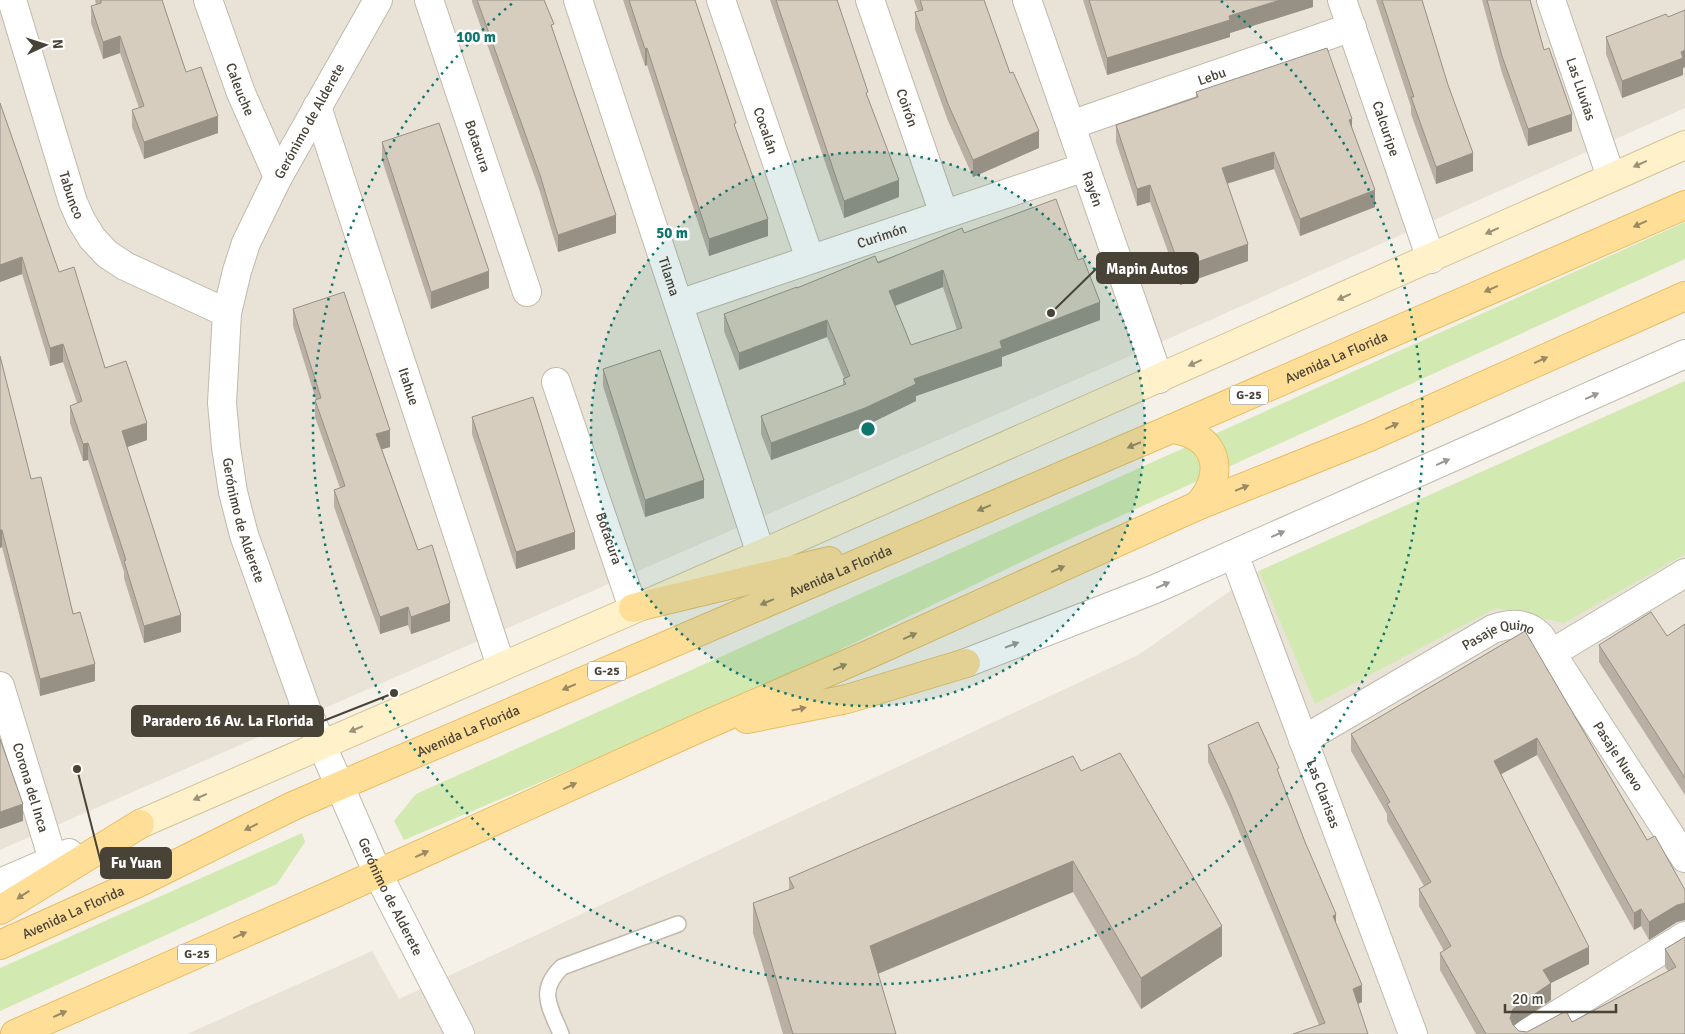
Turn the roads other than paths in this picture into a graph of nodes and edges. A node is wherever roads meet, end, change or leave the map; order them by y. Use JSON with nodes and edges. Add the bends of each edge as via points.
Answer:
{"nodes":[{"id":1,"x":12,"y":0,"type":"edge"},
{"id":2,"x":208,"y":0,"type":"edge"},
{"id":3,"x":378,"y":0,"type":"edge"},
{"id":4,"x":429,"y":0,"type":"edge"},
{"id":5,"x":578,"y":0,"type":"edge"},
{"id":6,"x":721,"y":0,"type":"edge"},
{"id":7,"x":870,"y":0,"type":"edge"},
{"id":8,"x":1027,"y":0,"type":"edge"},
{"id":9,"x":1342,"y":0,"type":"edge"},
{"id":10,"x":1551,"y":0,"type":"edge"},
{"id":11,"x":1352,"y":27,"type":"junction"},
{"id":12,"x":317,"y":107,"type":"junction"},
{"id":13,"x":1071,"y":125,"type":"junction"},
{"id":14,"x":1685,"y":145,"type":"edge"},
{"id":15,"x":1085,"y":167,"type":"junction"},
{"id":16,"x":278,"y":177,"type":"junction"},
{"id":17,"x":1611,"y":177,"type":"junction"},
{"id":18,"x":1685,"y":205,"type":"edge"},
{"id":19,"x":944,"y":214,"type":"junction"},
{"id":20,"x":810,"y":259,"type":"junction"},
{"id":21,"x":1431,"y":259,"type":"junction"},
{"id":22,"x":527,"y":292,"type":"dead end"},
{"id":23,"x":1685,"y":296,"type":"edge"},
{"id":24,"x":679,"y":304,"type":"junction"},
{"id":25,"x":227,"y":313,"type":"junction"},
{"id":26,"x":1685,"y":354,"type":"edge"},
{"id":27,"x":1159,"y":379,"type":"junction"},
{"id":28,"x":556,"y":382,"type":"dead end"},
{"id":29,"x":1171,"y":429,"type":"junction"},
{"id":30,"x":1197,"y":506,"type":"junction"},
{"id":31,"x":903,"y":543,"type":"junction"},
{"id":32,"x":761,"y":554,"type":"junction"},
{"id":33,"x":1234,"y":554,"type":"junction"},
{"id":34,"x":1685,"y":573,"type":"edge"},
{"id":35,"x":633,"y":608,"type":"junction"},
{"id":36,"x":1552,"y":653,"type":"junction"},
{"id":37,"x":966,"y":663,"type":"joint"},
{"id":38,"x":501,"y":666,"type":"junction"},
{"id":39,"x":0,"y":686,"type":"edge"},
{"id":40,"x":699,"y":728,"type":"junction"},
{"id":41,"x":1304,"y":740,"type":"junction"},
{"id":42,"x":320,"y":744,"type":"junction"},
{"id":43,"x":339,"y":786,"type":"junction"},
{"id":44,"x":140,"y":824,"type":"junction"},
{"id":45,"x":1685,"y":858,"type":"edge"},
{"id":46,"x":53,"y":860,"type":"junction"},
{"id":47,"x":378,"y":874,"type":"junction"},
{"id":48,"x":0,"y":883,"type":"edge"},
{"id":49,"x":0,"y":910,"type":"edge"},
{"id":50,"x":678,"y":924,"type":"dead end"},
{"id":51,"x":1685,"y":936,"type":"edge"},
{"id":52,"x":0,"y":945,"type":"edge"},
{"id":53,"x":15,"y":1034,"type":"edge"},
{"id":54,"x":460,"y":1034,"type":"edge"},
{"id":55,"x":561,"y":1034,"type":"edge"},
{"id":56,"x":1413,"y":1034,"type":"edge"},
{"id":57,"x":1526,"y":1034,"type":"edge"}],
"edges":[{"from":1,"to":25,"type":"street","name":"Tabunco","via":[[73,202],[92,238],[125,266]]},
{"from":2,"to":16,"type":"street","name":"Caleuche","via":[[242,93]]},
{"from":3,"to":12,"type":"street","name":"Gerónimo de Alderete"},
{"from":4,"to":22,"type":"street","name":"Botacura"},
{"from":5,"to":24,"type":"street","name":"Tilama"},
{"from":6,"to":20,"type":"street","name":"Cocalán"},
{"from":7,"to":19,"type":"street","name":"Coirón"},
{"from":8,"to":13,"type":"street","name":"Rayén"},
{"from":9,"to":11,"type":"street","name":"Calcuripe"},
{"from":10,"to":17,"type":"street","name":"Las Lluvias"},
{"from":11,"to":13,"type":"street","name":"Lebu"},
{"from":11,"to":21,"type":"street","name":"Calcuripe"},
{"from":12,"to":16,"type":"street","name":"Gerónimo de Alderete"},
{"from":12,"to":38,"type":"street","name":"Itahue"},
{"from":13,"to":15,"type":"street","name":"Rayén"},
{"from":14,"to":17,"type":"main road","one_way":true},
{"from":15,"to":19,"type":"street","name":"Curimón"},
{"from":15,"to":27,"type":"street","name":"Rayén"},
{"from":16,"to":25,"type":"street","name":"Gerónimo de Alderete","via":[[246,243]]},
{"from":17,"to":21,"type":"main road","one_way":true},
{"from":18,"to":29,"type":"main road","name":"Avenida La Florida","number":"G-25","one_way":true},
{"from":19,"to":20,"type":"street","name":"Curimón"},
{"from":20,"to":24,"type":"street","name":"Curimón"},
{"from":21,"to":27,"type":"main road","one_way":true},
{"from":30,"to":23,"type":"main road","number":"G-25","one_way":true,"via":[[1369,436]]},
{"from":24,"to":32,"type":"street","name":"Tilama"},
{"from":25,"to":42,"type":"street","name":"Gerónimo de Alderete","via":[[222,403],[233,492],[244,535]]},
{"from":33,"to":26,"type":"street","one_way":true},
{"from":27,"to":32,"type":"main road"},
{"from":28,"to":35,"type":"street","name":"Botacura"},
{"from":29,"to":30,"type":"main road","via":[[1195,435],[1212,454],[1214,483],[1208,496]]},
{"from":29,"to":31,"type":"main road","name":"Avenida La Florida","number":"G-25","one_way":true},
{"from":40,"to":30,"type":"main road","number":"G-25","one_way":true},
{"from":31,"to":35,"type":"main road"},
{"from":31,"to":43,"type":"main road","name":"Avenida La Florida","number":"G-25","one_way":true},
{"from":32,"to":35,"type":"main road"},
{"from":37,"to":33,"type":"street","one_way":true,"via":[[1107,609]]},
{"from":33,"to":41,"type":"street","name":"Las Clarisas"},
{"from":34,"to":36,"type":"street","name":"Pasaje Quino"},
{"from":35,"to":38,"type":"main road"},
{"from":36,"to":41,"type":"street","name":"Pasaje Quino","via":[[1533,629],[1514,624],[1493,629]]},
{"from":36,"to":45,"type":"street","name":"Pasaje Nuevo"},
{"from":40,"to":37,"type":"main road","one_way":true,"via":[[847,699]]},
{"from":38,"to":42,"type":"main road","one_way":true},
{"from":39,"to":46,"type":"street","name":"Corona del Inca"},
{"from":47,"to":40,"type":"main road","number":"G-25","one_way":true},
{"from":41,"to":56,"type":"street","name":"Las Clarisas"},
{"from":42,"to":43,"type":"street","name":"Gerónimo de Alderete"},
{"from":42,"to":44,"type":"main road","one_way":true},
{"from":43,"to":47,"type":"street","name":"Gerónimo de Alderete"},
{"from":43,"to":52,"type":"main road","name":"Avenida La Florida","number":"G-25","one_way":true},
{"from":44,"to":46,"type":"street"},
{"from":44,"to":49,"type":"main road","one_way":true},
{"from":46,"to":48,"type":"street"},
{"from":53,"to":47,"type":"main road","number":"G-25","one_way":true},
{"from":47,"to":54,"type":"street","name":"Gerónimo de Alderete"},
{"from":50,"to":55,"type":"lane","via":[[562,967],[554,975],[547,993],[547,1001]]},
{"from":51,"to":57,"type":"street"}]}
